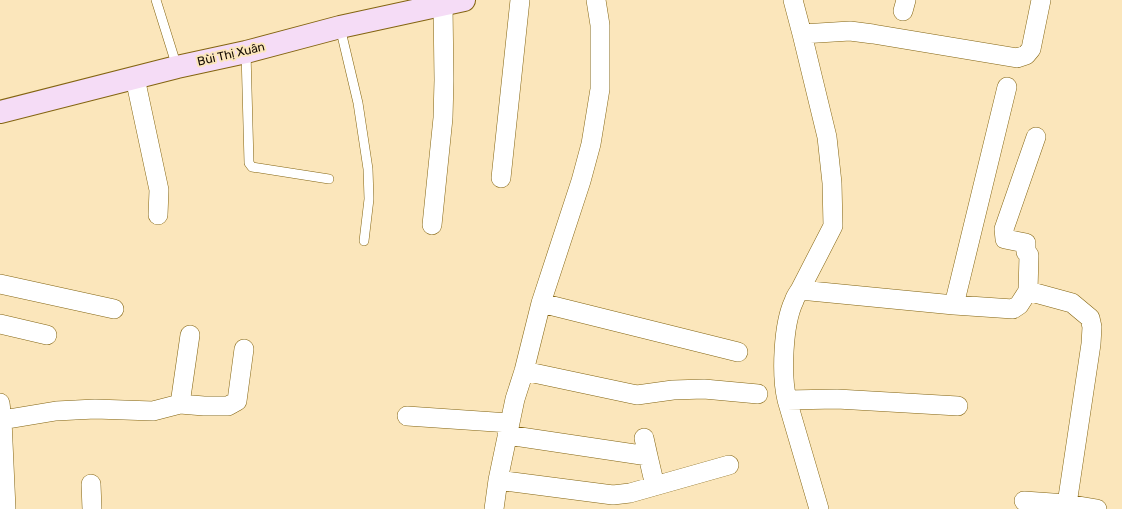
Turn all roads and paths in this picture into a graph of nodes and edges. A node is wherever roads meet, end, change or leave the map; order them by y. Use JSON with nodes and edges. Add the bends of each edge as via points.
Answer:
{"nodes":[{"id":1,"x":156,"y":0,"type":"edge"},
{"id":2,"x":520,"y":0,"type":"edge"},
{"id":3,"x":596,"y":0,"type":"edge"},
{"id":4,"x":793,"y":0,"type":"edge"},
{"id":5,"x":1042,"y":0,"type":"edge"},
{"id":6,"x":453,"y":2,"type":"edge"},
{"id":7,"x":340,"y":27,"type":"junction"},
{"id":8,"x":802,"y":34,"type":"junction"},
{"id":9,"x":246,"y":52,"type":"junction"},
{"id":10,"x":177,"y":67,"type":"junction"},
{"id":11,"x":135,"y":78,"type":"junction"},
{"id":12,"x":1007,"y":87,"type":"dead end"},
{"id":13,"x":0,"y":112,"type":"edge"},
{"id":14,"x":1036,"y":137,"type":"dead end"},
{"id":15,"x":501,"y":178,"type":"dead end"},
{"id":16,"x":329,"y":179,"type":"dead end"},
{"id":17,"x":158,"y":215,"type":"dead end"},
{"id":18,"x":432,"y":225,"type":"dead end"},
{"id":19,"x":364,"y":241,"type":"dead end"},
{"id":20,"x":0,"y":284,"type":"edge"},
{"id":21,"x":800,"y":290,"type":"junction"},
{"id":22,"x":1028,"y":291,"type":"junction"},
{"id":23,"x":541,"y":303,"type":"junction"},
{"id":24,"x":954,"y":305,"type":"junction"},
{"id":25,"x":114,"y":309,"type":"dead end"},
{"id":26,"x":0,"y":324,"type":"edge"},
{"id":27,"x":47,"y":335,"type":"dead end"},
{"id":28,"x":190,"y":335,"type":"dead end"},
{"id":29,"x":244,"y":349,"type":"dead end"},
{"id":30,"x":738,"y":352,"type":"dead end"},
{"id":31,"x":524,"y":371,"type":"junction"},
{"id":32,"x":758,"y":394,"type":"dead end"},
{"id":33,"x":787,"y":400,"type":"junction"},
{"id":34,"x":180,"y":404,"type":"junction"},
{"id":35,"x":958,"y":406,"type":"dead end"},
{"id":36,"x":1,"y":411,"type":"edge"},
{"id":37,"x":407,"y":416,"type":"dead end"},
{"id":38,"x":508,"y":429,"type":"junction"},
{"id":39,"x":730,"y":465,"type":"dead end"},
{"id":40,"x":498,"y":480,"type":"junction"},
{"id":41,"x":90,"y":484,"type":"dead end"},
{"id":42,"x":655,"y":486,"type":"junction"},
{"id":43,"x":1024,"y":501,"type":"dead end"},
{"id":44,"x":1067,"y":504,"type":"junction"},
{"id":45,"x":6,"y":509,"type":"edge"},
{"id":46,"x":92,"y":509,"type":"edge"},
{"id":47,"x":494,"y":509,"type":"edge"},
{"id":48,"x":819,"y":509,"type":"edge"},
{"id":49,"x":1097,"y":509,"type":"edge"}],
"edges":[{"from":1,"to":10,"type":"lane"},
{"from":2,"to":15,"type":"street"},
{"from":3,"to":23,"type":"street","via":[[600,25],[600,89],[591,144]]},
{"from":4,"to":8,"type":"street"},
{"from":5,"to":8,"type":"street","via":[[1031,49],[1026,55],[1017,58],[850,31]]},
{"from":6,"to":7,"type":"main road","name":"Bùi Thị Xuân"},
{"from":6,"to":18,"type":"street"},
{"from":7,"to":9,"type":"main road","name":"Bùi Thị Xuân"},
{"from":7,"to":19,"type":"lane","via":[[358,103],[368,169],[369,199]]},
{"from":8,"to":21,"type":"street","via":[[827,137],[833,226]]},
{"from":9,"to":10,"type":"main road","name":"Bùi Thị Xuân"},
{"from":9,"to":16,"type":"lane","via":[[249,163],[252,167]]},
{"from":10,"to":11,"type":"main road","name":"Bùi Thị Xuân"},
{"from":11,"to":13,"type":"main road","name":"Bùi Thị Xuân"},
{"from":11,"to":17,"type":"street","via":[[160,190]]},
{"from":12,"to":24,"type":"street"},
{"from":14,"to":22,"type":"street","via":[[1004,229],[1005,239],[1026,243],[1030,262]]},
{"from":20,"to":25,"type":"street"},
{"from":21,"to":24,"type":"street"},
{"from":21,"to":33,"type":"street","via":[[790,312],[786,336],[784,380]]},
{"from":22,"to":24,"type":"street","via":[[1013,310]]},
{"from":22,"to":44,"type":"street","via":[[1072,303],[1090,318],[1092,327]]},
{"from":23,"to":30,"type":"street"},
{"from":23,"to":31,"type":"street"},
{"from":26,"to":27,"type":"street"},
{"from":28,"to":34,"type":"street"},
{"from":29,"to":34,"type":"street","via":[[237,401],[228,406]]},
{"from":31,"to":32,"type":"street","via":[[637,396],[673,390],[704,389]]},
{"from":31,"to":38,"type":"street"},
{"from":33,"to":35,"type":"street","via":[[836,399]]},
{"from":33,"to":48,"type":"street"},
{"from":34,"to":36,"type":"street","via":[[153,411]]},
{"from":36,"to":45,"type":"street"},
{"from":37,"to":38,"type":"street"},
{"from":38,"to":40,"type":"street"},
{"from":38,"to":42,"type":"street","via":[[646,447]]},
{"from":39,"to":42,"type":"street"},
{"from":40,"to":42,"type":"street","via":[[613,495]]},
{"from":40,"to":47,"type":"street"},
{"from":41,"to":46,"type":"street"},
{"from":43,"to":44,"type":"street"},
{"from":44,"to":49,"type":"street"}]}
